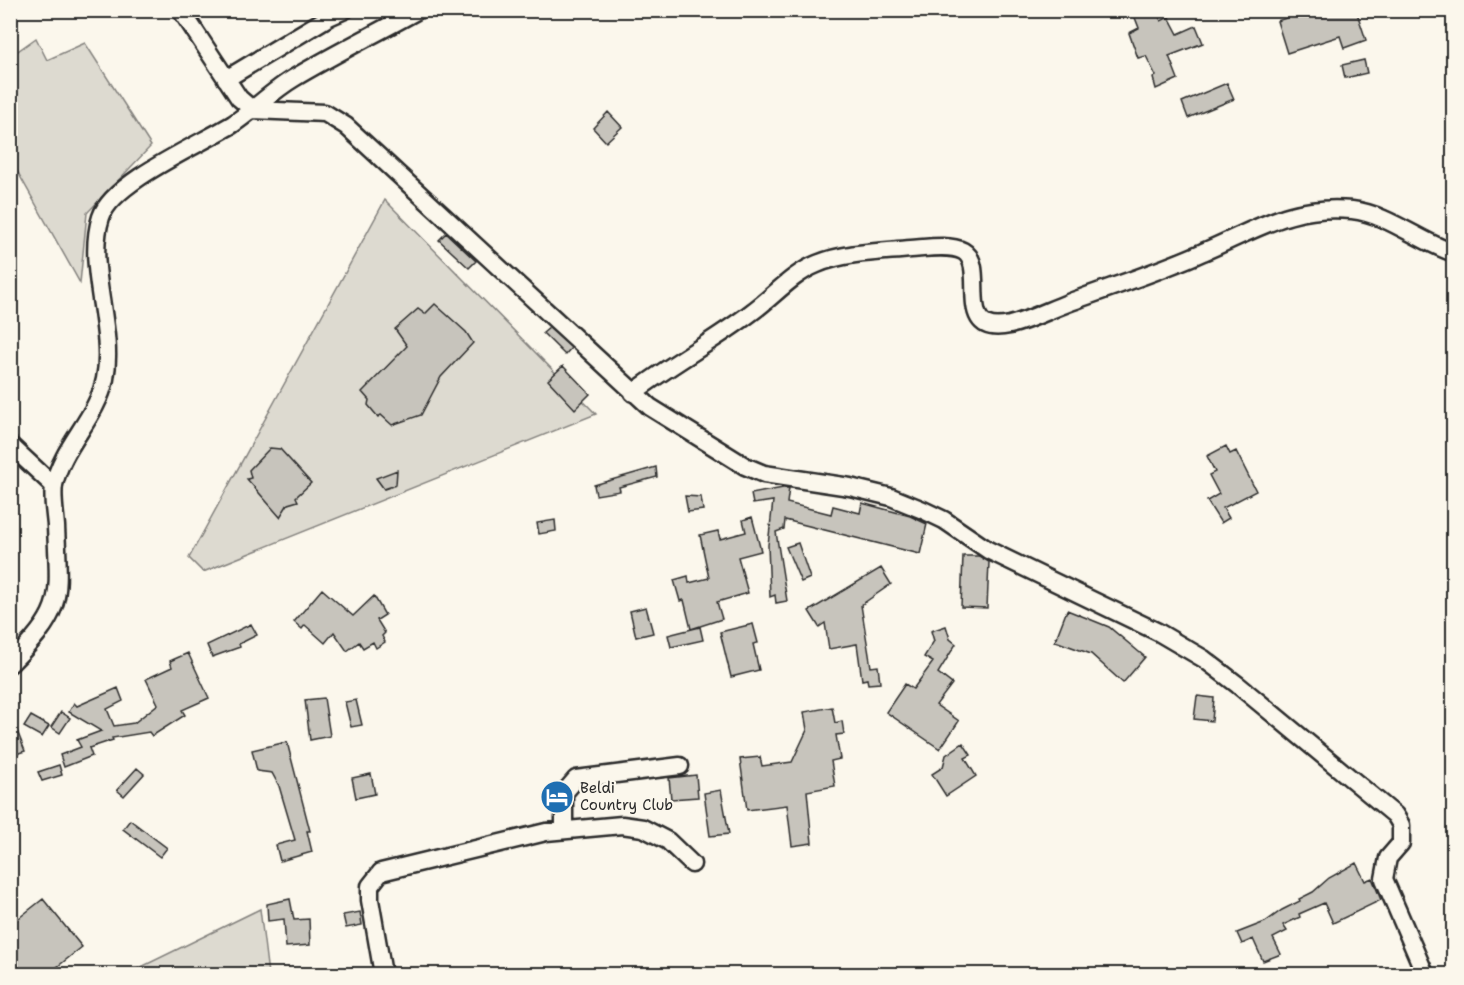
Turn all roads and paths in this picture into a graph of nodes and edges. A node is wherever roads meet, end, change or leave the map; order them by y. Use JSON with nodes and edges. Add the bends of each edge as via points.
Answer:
{"nodes":[{"id":1,"x":181,"y":10,"type":"edge"},
{"id":2,"x":345,"y":10,"type":"edge"},
{"id":3,"x":418,"y":10,"type":"edge"},
{"id":4,"x":226,"y":79,"type":"junction"},
{"id":5,"x":253,"y":110,"type":"junction"},
{"id":6,"x":1454,"y":253,"type":"edge"},
{"id":7,"x":633,"y":393,"type":"junction"},
{"id":8,"x":10,"y":445,"type":"edge"},
{"id":9,"x":54,"y":486,"type":"junction"},
{"id":10,"x":10,"y":664,"type":"edge"},
{"id":11,"x":680,"y":766,"type":"dead end"},
{"id":12,"x":564,"y":830,"type":"junction"},
{"id":13,"x":692,"y":864,"type":"dead end"},
{"id":14,"x":383,"y":975,"type":"edge"},
{"id":15,"x":1425,"y":975,"type":"edge"}],
"edges":[{"from":1,"to":4,"type":"street"},
{"from":2,"to":4,"type":"street"},
{"from":3,"to":5,"type":"street","via":[[292,79]]},
{"from":4,"to":5,"type":"street"},
{"from":5,"to":7,"type":"street","via":[[325,113],[346,126]]},
{"from":5,"to":9,"type":"street","via":[[118,192],[101,215],[96,243],[105,380],[92,411],[65,453]]},
{"from":6,"to":7,"type":"street","via":[[1355,210],[1320,209],[1269,220],[1143,277],[1023,322],[996,327],[982,321],[974,308],[975,270],[971,258],[962,250],[854,254],[815,264],[798,274],[751,313]]},
{"from":7,"to":15,"type":"street","via":[[745,466],[764,474],[891,497],[923,510],[988,550],[1158,632],[1204,659],[1395,815],[1401,825],[1401,843],[1388,858],[1384,879]]},
{"from":8,"to":9,"type":"street"},
{"from":9,"to":10,"type":"street","via":[[60,582],[56,604],[33,641]]},
{"from":11,"to":12,"type":"street","via":[[576,779],[564,793]]},
{"from":12,"to":13,"type":"street","via":[[622,825],[643,828],[668,841]]},
{"from":12,"to":14,"type":"street","via":[[381,872],[370,886],[370,900]]}]}
